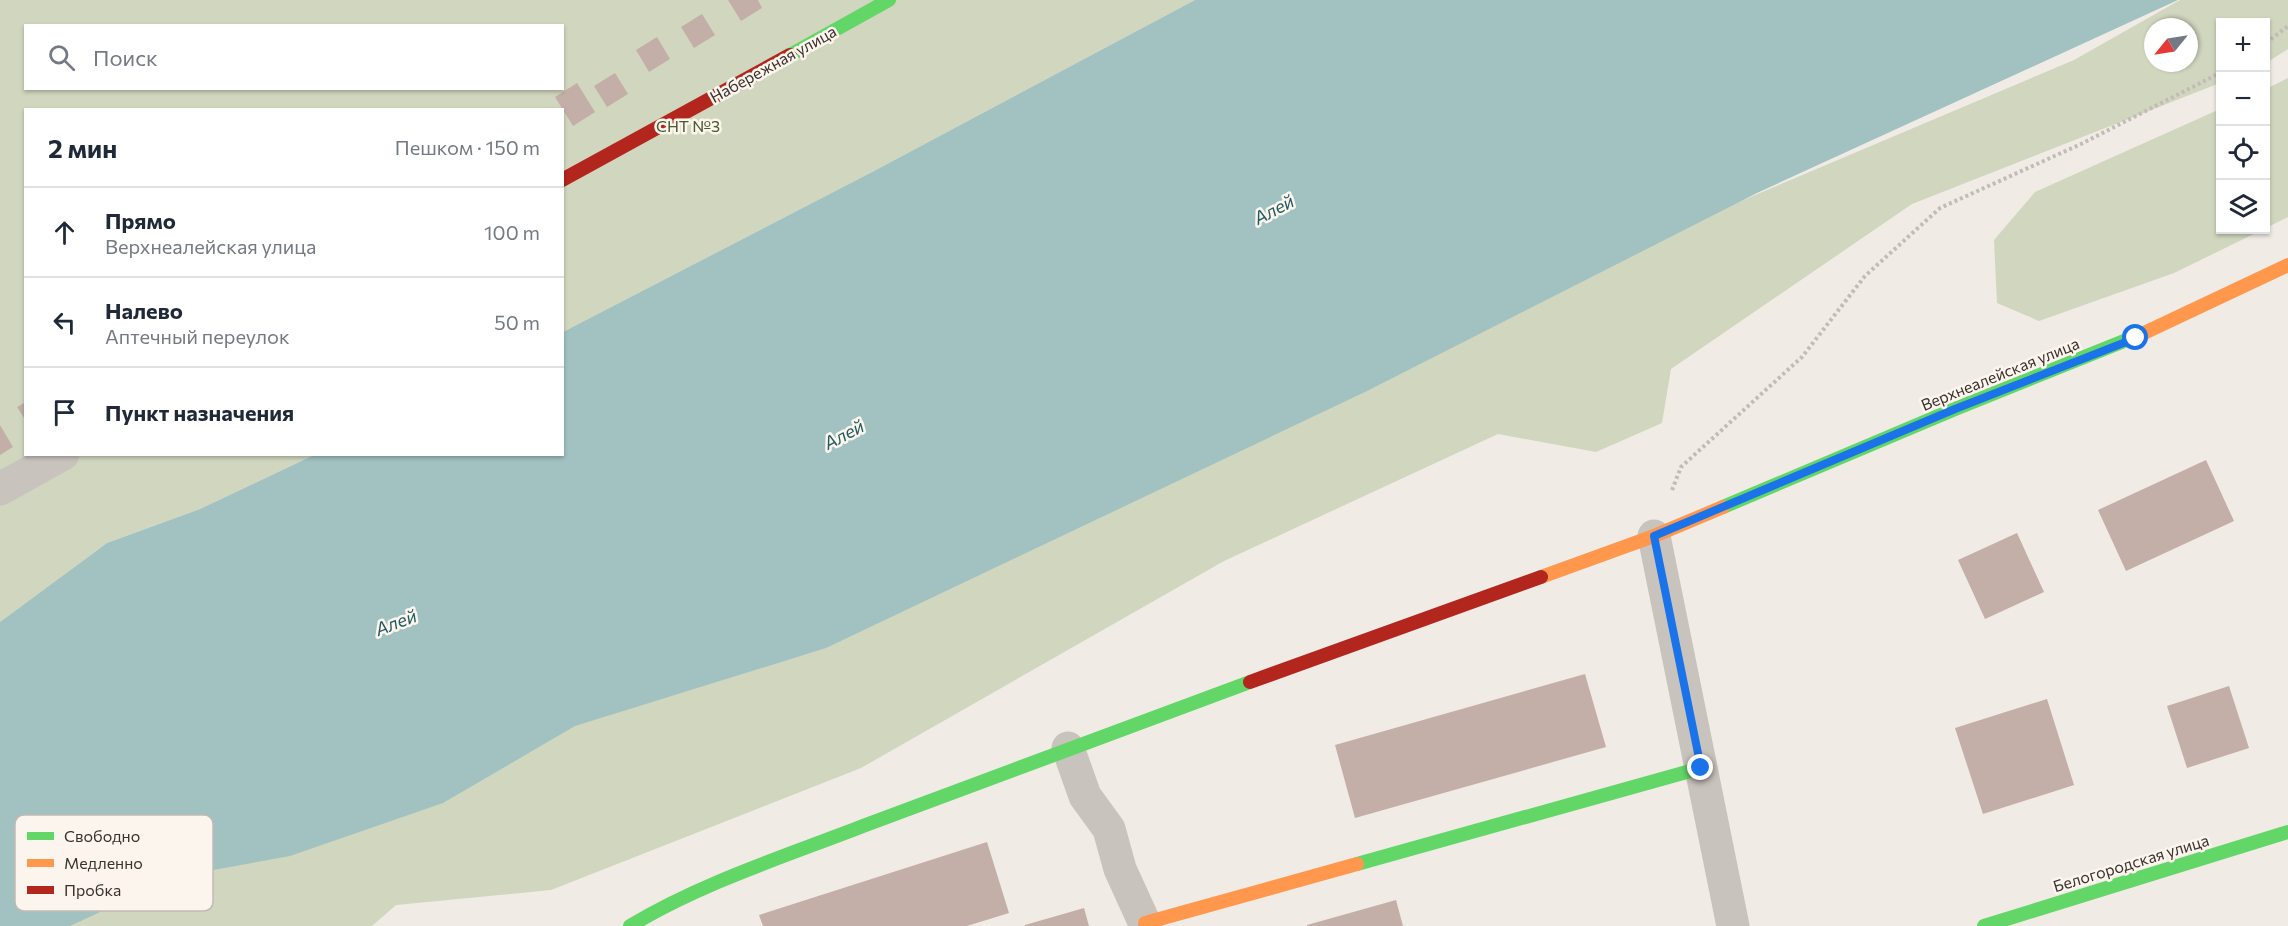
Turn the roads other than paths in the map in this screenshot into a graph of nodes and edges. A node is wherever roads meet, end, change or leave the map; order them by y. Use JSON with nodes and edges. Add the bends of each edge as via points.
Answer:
{"nodes":[{"id":1,"x":889,"y":0,"type":"edge"},
{"id":2,"x":564,"y":179,"type":"edge"},
{"id":3,"x":2288,"y":265,"type":"edge"},
{"id":4,"x":59,"y":456,"type":"edge"},
{"id":5,"x":0,"y":489,"type":"edge"},
{"id":6,"x":1654,"y":536,"type":"junction"},
{"id":7,"x":1068,"y":748,"type":"junction"},
{"id":8,"x":1701,"y":768,"type":"junction"},
{"id":9,"x":2288,"y":832,"type":"edge"},
{"id":10,"x":1146,"y":925,"type":"edge"},
{"id":11,"x":630,"y":926,"type":"edge"},
{"id":12,"x":1733,"y":926,"type":"edge"},
{"id":13,"x":1984,"y":926,"type":"edge"}],
"edges":[{"from":1,"to":2,"type":"street","name":"Набережная улица"},
{"from":3,"to":6,"type":"street","name":"Верхнеалейская улица","via":[[2136,338],[1955,409]]},
{"from":4,"to":5,"type":"street"},
{"from":6,"to":7,"type":"street","name":"Верхнеалейская улица"},
{"from":6,"to":8,"type":"street"},
{"from":7,"to":10,"type":"street","via":[[1085,796],[1109,829],[1120,869]]},
{"from":7,"to":11,"type":"street","name":"Верхнеалейская улица","via":[[768,863],[663,906]]},
{"from":8,"to":10,"type":"street"},
{"from":8,"to":12,"type":"street"},
{"from":9,"to":13,"type":"street","name":"Белогородская улица"}]}
